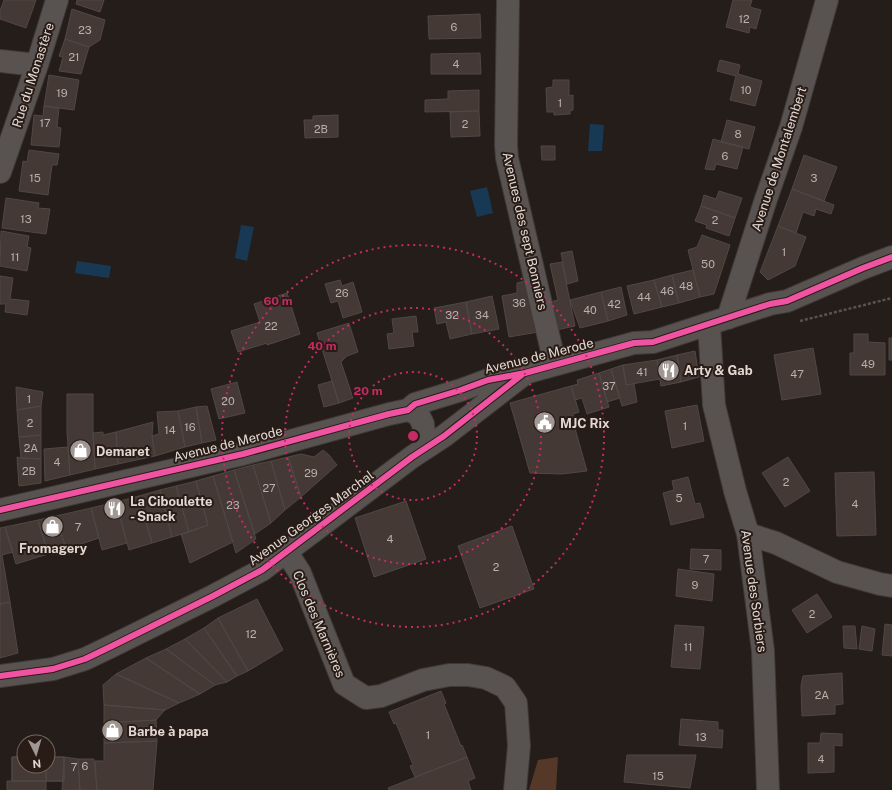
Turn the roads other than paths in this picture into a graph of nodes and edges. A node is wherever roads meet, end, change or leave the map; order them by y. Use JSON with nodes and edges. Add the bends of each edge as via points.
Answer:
{"nodes":[{"id":1,"x":57,"y":0,"type":"edge"},
{"id":2,"x":508,"y":0,"type":"edge"},
{"id":3,"x":827,"y":0,"type":"edge"},
{"id":4,"x":0,"y":61,"type":"edge"},
{"id":5,"x":37,"y":65,"type":"junction"},
{"id":6,"x":0,"y":172,"type":"edge"},
{"id":7,"x":892,"y":257,"type":"edge"},
{"id":8,"x":719,"y":321,"type":"junction"},
{"id":9,"x":555,"y":364,"type":"junction"},
{"id":10,"x":525,"y":373,"type":"junction"},
{"id":11,"x":408,"y":410,"type":"junction"},
{"id":12,"x":425,"y":448,"type":"junction"},
{"id":13,"x":0,"y":510,"type":"edge"},
{"id":14,"x":748,"y":534,"type":"junction"},
{"id":15,"x":286,"y":551,"type":"junction"},
{"id":16,"x":892,"y":586,"type":"edge"},
{"id":17,"x":0,"y":676,"type":"edge"},
{"id":18,"x":514,"y":790,"type":"edge"},
{"id":19,"x":768,"y":790,"type":"edge"}],
"edges":[{"from":1,"to":5,"type":"street","name":"Rue du Monastère"},
{"from":2,"to":9,"type":"street","name":"Avenues des sept Bonniers","via":[[507,158]]},
{"from":3,"to":8,"type":"street","name":"Avenue de Montalembert","via":[[791,127]]},
{"from":4,"to":5,"type":"street"},
{"from":5,"to":6,"type":"street","name":"Rue du Monastère"},
{"from":7,"to":8,"type":"street","name":"Avenue de Merode","via":[[788,301],[770,304]]},
{"from":8,"to":9,"type":"street","name":"Avenue de Merode","via":[[653,342],[634,343]]},
{"from":8,"to":14,"type":"street","name":"Avenue des Sorbiers","via":[[714,405]]},
{"from":9,"to":10,"type":"street","name":"Avenue de Merode"},
{"from":10,"to":11,"type":"street","name":"Avenue de Merode","via":[[488,380],[415,404]]},
{"from":10,"to":12,"type":"street","name":"Avenue Georges Marchal"},
{"from":11,"to":12,"type":"street","via":[[418,414],[423,424]]},
{"from":11,"to":13,"type":"street","name":"Avenue de Merode","via":[[243,454]]},
{"from":12,"to":15,"type":"street","name":"Avenue Georges Marchal"},
{"from":14,"to":16,"type":"street","via":[[776,543],[837,572]]},
{"from":14,"to":19,"type":"street","name":"Avenue des Sorbiers","via":[[763,652]]},
{"from":15,"to":17,"type":"street","name":"Avenue Georges Marchal","via":[[262,570],[85,659],[53,669]]},
{"from":15,"to":18,"type":"street","name":"Clos des Marnières","via":[[300,573],[344,684],[366,698],[381,696],[423,680],[449,675],[486,678],[505,687],[516,703],[519,746]]}]}
